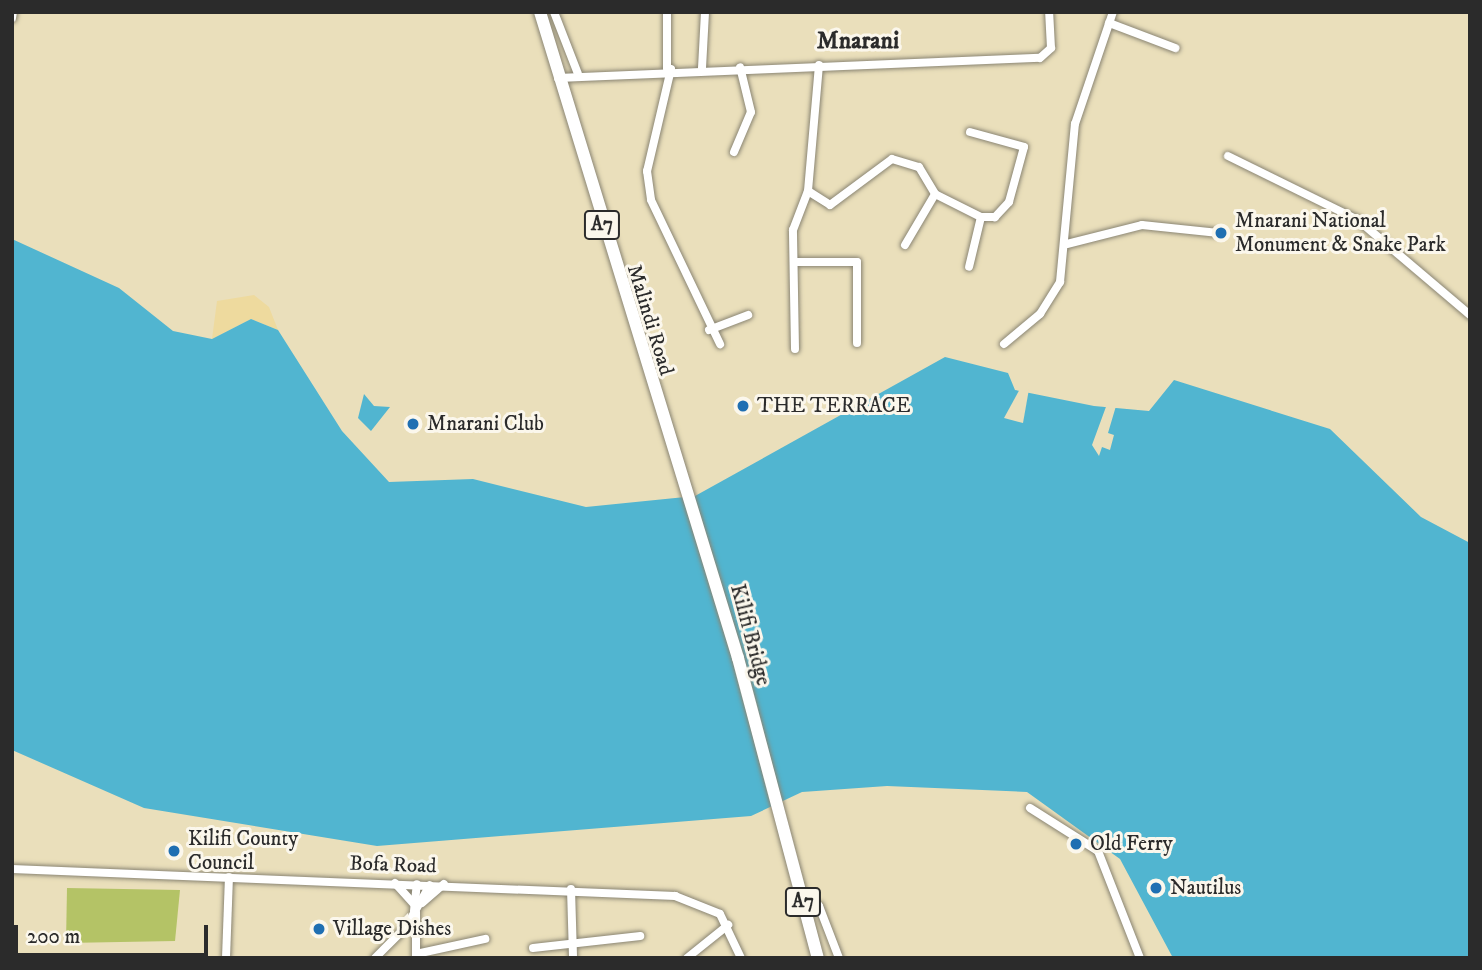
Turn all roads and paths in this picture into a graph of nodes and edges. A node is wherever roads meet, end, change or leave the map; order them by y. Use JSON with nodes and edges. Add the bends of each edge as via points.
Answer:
{"nodes":[{"id":1,"x":13,"y":12,"type":"edge"},
{"id":2,"x":540,"y":12,"type":"edge"},
{"id":3,"x":554,"y":12,"type":"edge"},
{"id":4,"x":667,"y":12,"type":"edge"},
{"id":5,"x":705,"y":12,"type":"edge"},
{"id":6,"x":1049,"y":12,"type":"edge"},
{"id":7,"x":1113,"y":12,"type":"edge"},
{"id":8,"x":12,"y":18,"type":"edge"},
{"id":9,"x":1109,"y":23,"type":"junction"},
{"id":10,"x":1175,"y":48,"type":"dead end"},
{"id":11,"x":819,"y":65,"type":"junction"},
{"id":12,"x":740,"y":67,"type":"junction"},
{"id":13,"x":702,"y":68,"type":"junction"},
{"id":14,"x":669,"y":69,"type":"junction"},
{"id":15,"x":578,"y":74,"type":"junction"},
{"id":16,"x":558,"y":78,"type":"junction"},
{"id":17,"x":970,"y":132,"type":"dead end"},
{"id":18,"x":734,"y":152,"type":"dead end"},
{"id":19,"x":1228,"y":156,"type":"dead end"},
{"id":20,"x":808,"y":191,"type":"junction"},
{"id":21,"x":935,"y":194,"type":"junction"},
{"id":22,"x":981,"y":217,"type":"junction"},
{"id":23,"x":1219,"y":233,"type":"dead end"},
{"id":24,"x":1067,"y":244,"type":"junction"},
{"id":25,"x":905,"y":245,"type":"dead end"},
{"id":26,"x":794,"y":262,"type":"junction"},
{"id":27,"x":969,"y":267,"type":"dead end"},
{"id":28,"x":1467,"y":306,"type":"edge"},
{"id":29,"x":748,"y":315,"type":"dead end"},
{"id":30,"x":1470,"y":315,"type":"edge"},
{"id":31,"x":709,"y":330,"type":"junction"},
{"id":32,"x":857,"y":343,"type":"dead end"},
{"id":33,"x":720,"y":344,"type":"dead end"},
{"id":34,"x":1004,"y":344,"type":"dead end"},
{"id":35,"x":795,"y":349,"type":"dead end"},
{"id":36,"x":667,"y":437,"type":"joint"},
{"id":37,"x":1030,"y":808,"type":"dead end"},
{"id":38,"x":12,"y":869,"type":"edge"},
{"id":39,"x":229,"y":877,"type":"junction"},
{"id":40,"x":395,"y":883,"type":"junction"},
{"id":41,"x":417,"y":884,"type":"junction"},
{"id":42,"x":444,"y":884,"type":"junction"},
{"id":43,"x":430,"y":885,"type":"junction"},
{"id":44,"x":571,"y":889,"type":"junction"},
{"id":45,"x":416,"y":910,"type":"junction"},
{"id":46,"x":806,"y":911,"type":"junction"},
{"id":47,"x":728,"y":925,"type":"junction"},
{"id":48,"x":640,"y":936,"type":"dead end"},
{"id":49,"x":485,"y":939,"type":"dead end"},
{"id":50,"x":572,"y":947,"type":"junction"},
{"id":51,"x":533,"y":948,"type":"dead end"},
{"id":52,"x":416,"y":956,"type":"edge"},
{"id":53,"x":226,"y":958,"type":"edge"},
{"id":54,"x":375,"y":958,"type":"edge"},
{"id":55,"x":573,"y":958,"type":"edge"},
{"id":56,"x":687,"y":958,"type":"edge"},
{"id":57,"x":741,"y":958,"type":"edge"},
{"id":58,"x":818,"y":958,"type":"edge"},
{"id":59,"x":839,"y":958,"type":"edge"},
{"id":60,"x":1139,"y":958,"type":"edge"}],
"edges":[{"from":1,"to":8,"type":"street"},
{"from":2,"to":16,"type":"highway","name":"Malindi Road","number":"A7"},
{"from":3,"to":15,"type":"street"},
{"from":4,"to":14,"type":"street"},
{"from":5,"to":13,"type":"street"},
{"from":6,"to":11,"type":"street","via":[[1051,48],[1040,58]]},
{"from":7,"to":9,"type":"street"},
{"from":9,"to":10,"type":"street"},
{"from":9,"to":24,"type":"street","via":[[1075,124]]},
{"from":11,"to":12,"type":"street"},
{"from":11,"to":20,"type":"street"},
{"from":12,"to":13,"type":"street"},
{"from":12,"to":18,"type":"street","via":[[751,112]]},
{"from":13,"to":14,"type":"street"},
{"from":14,"to":15,"type":"street"},
{"from":14,"to":31,"type":"street","via":[[647,171],[652,200]]},
{"from":15,"to":16,"type":"street"},
{"from":16,"to":36,"type":"highway","name":"Malindi Road","number":"A7"},
{"from":17,"to":22,"type":"street","via":[[1024,147],[1009,202],[995,217]]},
{"from":19,"to":28,"type":"street","via":[[1357,220]]},
{"from":20,"to":21,"type":"street","via":[[830,205],[891,159],[919,167]]},
{"from":20,"to":26,"type":"street","via":[[793,230]]},
{"from":21,"to":22,"type":"street"},
{"from":21,"to":25,"type":"street"},
{"from":22,"to":27,"type":"street"},
{"from":23,"to":24,"type":"street","via":[[1142,225]]},
{"from":24,"to":34,"type":"street","via":[[1054,295]]},
{"from":26,"to":32,"type":"street","via":[[857,262]]},
{"from":26,"to":35,"type":"street"},
{"from":28,"to":30,"type":"street"},
{"from":29,"to":31,"type":"street"},
{"from":31,"to":33,"type":"street"},
{"from":36,"to":46,"type":"highway","name":"Kilifi Bridge","number":"A7","via":[[738,658]]},
{"from":37,"to":60,"type":"street","via":[[1098,851]]},
{"from":38,"to":39,"type":"street","name":"Bofa Road"},
{"from":39,"to":40,"type":"street","name":"Bofa Road"},
{"from":39,"to":53,"type":"street"},
{"from":40,"to":41,"type":"street","name":"Bofa Road"},
{"from":40,"to":45,"type":"street"},
{"from":41,"to":43,"type":"street","name":"Bofa Road"},
{"from":41,"to":45,"type":"street"},
{"from":42,"to":43,"type":"street","name":"Bofa Road"},
{"from":42,"to":44,"type":"street","name":"Bofa Road"},
{"from":42,"to":45,"type":"street"},
{"from":43,"to":45,"type":"street"},
{"from":44,"to":47,"type":"street","name":"Bofa Road","via":[[692,899]]},
{"from":44,"to":50,"type":"street"},
{"from":45,"to":52,"type":"street"},
{"from":45,"to":54,"type":"street"},
{"from":46,"to":58,"type":"highway","number":"A7"},
{"from":46,"to":59,"type":"street","via":[[819,906]]},
{"from":47,"to":56,"type":"street"},
{"from":47,"to":57,"type":"street"},
{"from":48,"to":50,"type":"street"},
{"from":49,"to":52,"type":"street"},
{"from":50,"to":51,"type":"street"},
{"from":50,"to":55,"type":"street"}]}
